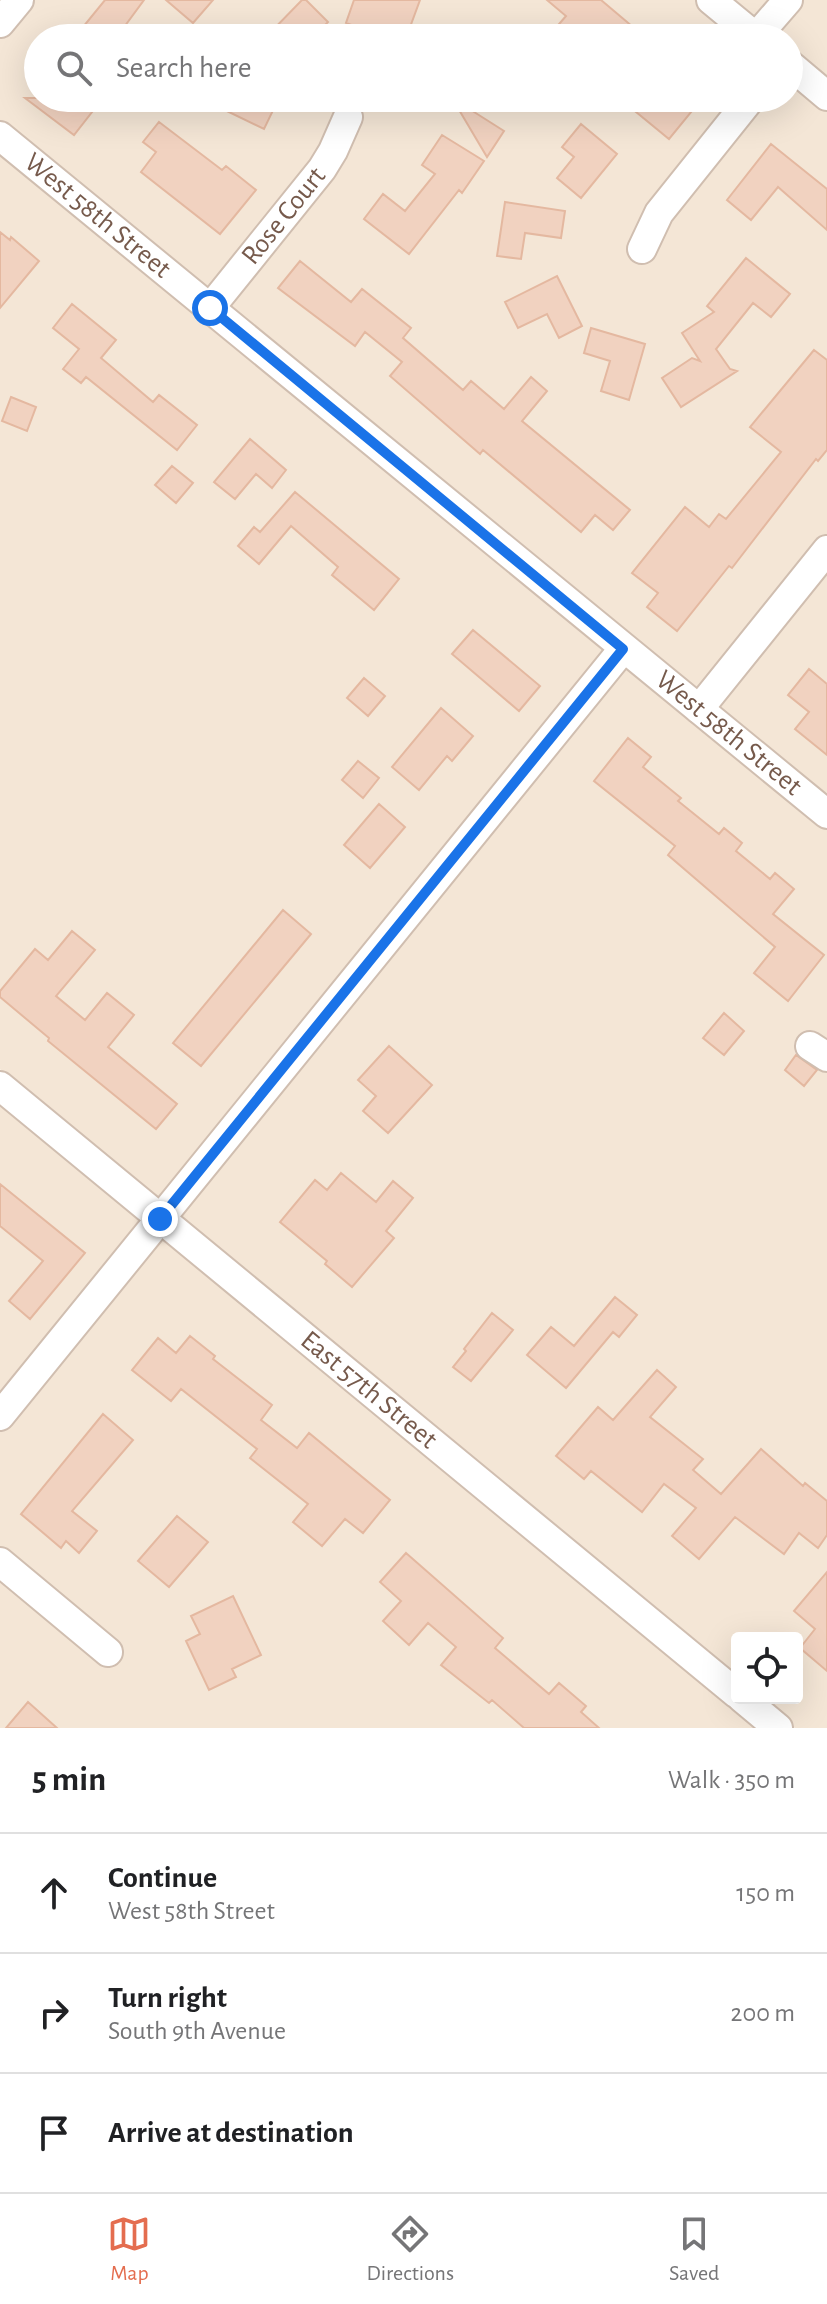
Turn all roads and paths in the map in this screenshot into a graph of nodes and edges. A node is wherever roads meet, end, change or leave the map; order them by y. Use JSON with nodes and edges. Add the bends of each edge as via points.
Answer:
{"nodes":[{"id":1,"x":19,"y":0,"type":"edge"},
{"id":2,"x":711,"y":0,"type":"edge"},
{"id":3,"x":788,"y":0,"type":"edge"},
{"id":4,"x":0,"y":23,"type":"edge"},
{"id":5,"x":739,"y":24,"type":"edge"},
{"id":6,"x":768,"y":24,"type":"edge"},
{"id":7,"x":803,"y":76,"type":"edge"},
{"id":8,"x":827,"y":96,"type":"edge"},
{"id":9,"x":740,"y":112,"type":"edge"},
{"id":10,"x":348,"y":117,"type":"dead end"},
{"id":11,"x":0,"y":136,"type":"edge"},
{"id":12,"x":642,"y":249,"type":"dead end"},
{"id":13,"x":210,"y":308,"type":"junction"},
{"id":14,"x":827,"y":550,"type":"edge"},
{"id":15,"x":623,"y":649,"type":"junction"},
{"id":16,"x":699,"y":709,"type":"junction"},
{"id":17,"x":827,"y":814,"type":"edge"},
{"id":18,"x":0,"y":1086,"type":"edge"},
{"id":19,"x":160,"y":1219,"type":"junction"},
{"id":20,"x":0,"y":1416,"type":"edge"},
{"id":21,"x":0,"y":1562,"type":"edge"},
{"id":22,"x":108,"y":1652,"type":"dead end"},
{"id":23,"x":731,"y":1689,"type":"edge"},
{"id":24,"x":749,"y":1704,"type":"edge"},
{"id":25,"x":778,"y":1728,"type":"edge"}],
"edges":[{"from":1,"to":4,"type":"street"},
{"from":2,"to":5,"type":"street"},
{"from":3,"to":6,"type":"street"},
{"from":7,"to":8,"type":"street"},
{"from":9,"to":12,"type":"street","via":[[659,213]]},
{"from":10,"to":13,"type":"street","name":"Rose Court","via":[[322,169]]},
{"from":11,"to":13,"type":"street","name":"West 58th Street"},
{"from":13,"to":15,"type":"street","name":"West 58th Street"},
{"from":14,"to":16,"type":"street"},
{"from":15,"to":16,"type":"street","name":"West 58th Street"},
{"from":15,"to":19,"type":"street"},
{"from":16,"to":17,"type":"street","name":"West 58th Street"},
{"from":18,"to":19,"type":"street","name":"East 57th Street"},
{"from":19,"to":20,"type":"street"},
{"from":19,"to":23,"type":"street","name":"East 57th Street"},
{"from":21,"to":22,"type":"street"},
{"from":24,"to":25,"type":"street"}]}
